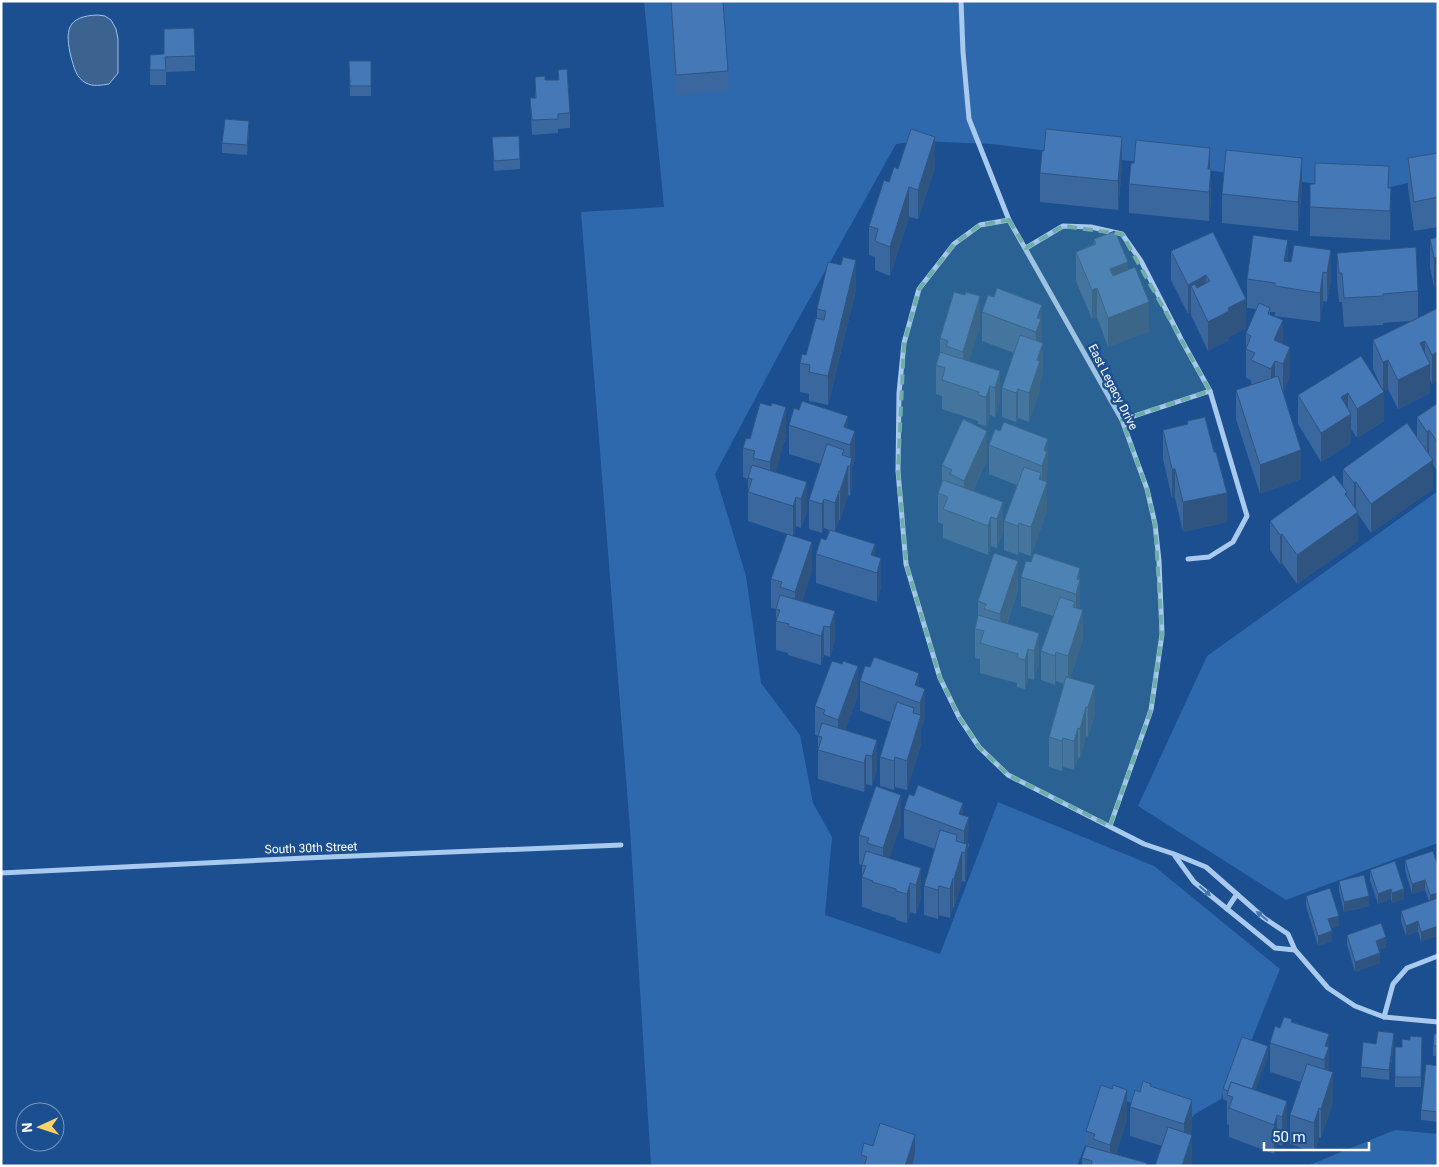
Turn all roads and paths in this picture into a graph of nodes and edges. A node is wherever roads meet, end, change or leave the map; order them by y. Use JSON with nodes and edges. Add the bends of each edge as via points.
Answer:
{"nodes":[{"id":1,"x":961,"y":1,"type":"edge"},
{"id":2,"x":1010,"y":220,"type":"junction"},
{"id":3,"x":1026,"y":248,"type":"junction"},
{"id":4,"x":1210,"y":391,"type":"junction"},
{"id":5,"x":1122,"y":420,"type":"junction"},
{"id":6,"x":1188,"y":559,"type":"dead end"},
{"id":7,"x":1110,"y":826,"type":"junction"},
{"id":8,"x":621,"y":845,"type":"dead end"},
{"id":9,"x":1174,"y":854,"type":"junction"},
{"id":10,"x":1,"y":873,"type":"edge"},
{"id":11,"x":1237,"y":894,"type":"junction"},
{"id":12,"x":1227,"y":909,"type":"junction"},
{"id":13,"x":1295,"y":950,"type":"junction"},
{"id":14,"x":1438,"y":956,"type":"edge"},
{"id":15,"x":1384,"y":1016,"type":"junction"},
{"id":16,"x":1438,"y":1022,"type":"edge"}],
"edges":[{"from":1,"to":2,"type":"street","name":"East Legacy Drive","via":[[969,119]]},
{"from":2,"to":3,"type":"street","name":"East Legacy Drive"},
{"from":2,"to":7,"type":"street","via":[[980,225],[954,244],[919,289],[904,343],[899,393],[898,471],[906,564],[940,678],[959,717],[979,747],[1008,775]]},
{"from":3,"to":4,"type":"street","via":[[1063,226],[1091,227],[1122,234],[1140,261]]},
{"from":3,"to":5,"type":"street","name":"East Legacy Drive"},
{"from":4,"to":5,"type":"street"},
{"from":4,"to":6,"type":"street","via":[[1247,516],[1233,542],[1209,557]]},
{"from":5,"to":7,"type":"street","name":"East Legacy Drive","via":[[1147,489],[1154,524],[1162,634],[1151,710]]},
{"from":7,"to":9,"type":"street","via":[[1144,844]]},
{"from":8,"to":10,"type":"street","name":"South 30th Street"},
{"from":9,"to":11,"type":"street","via":[[1206,867]]},
{"from":9,"to":12,"type":"street","one_way":true,"via":[[1194,882]]},
{"from":11,"to":12,"type":"street"},
{"from":13,"to":11,"type":"street","one_way":true,"via":[[1288,934]]},
{"from":12,"to":13,"type":"street","via":[[1275,948]]},
{"from":13,"to":15,"type":"street","via":[[1328,988],[1355,1006]]},
{"from":14,"to":15,"type":"street","via":[[1407,968],[1393,984]]},
{"from":15,"to":16,"type":"street"}]}
